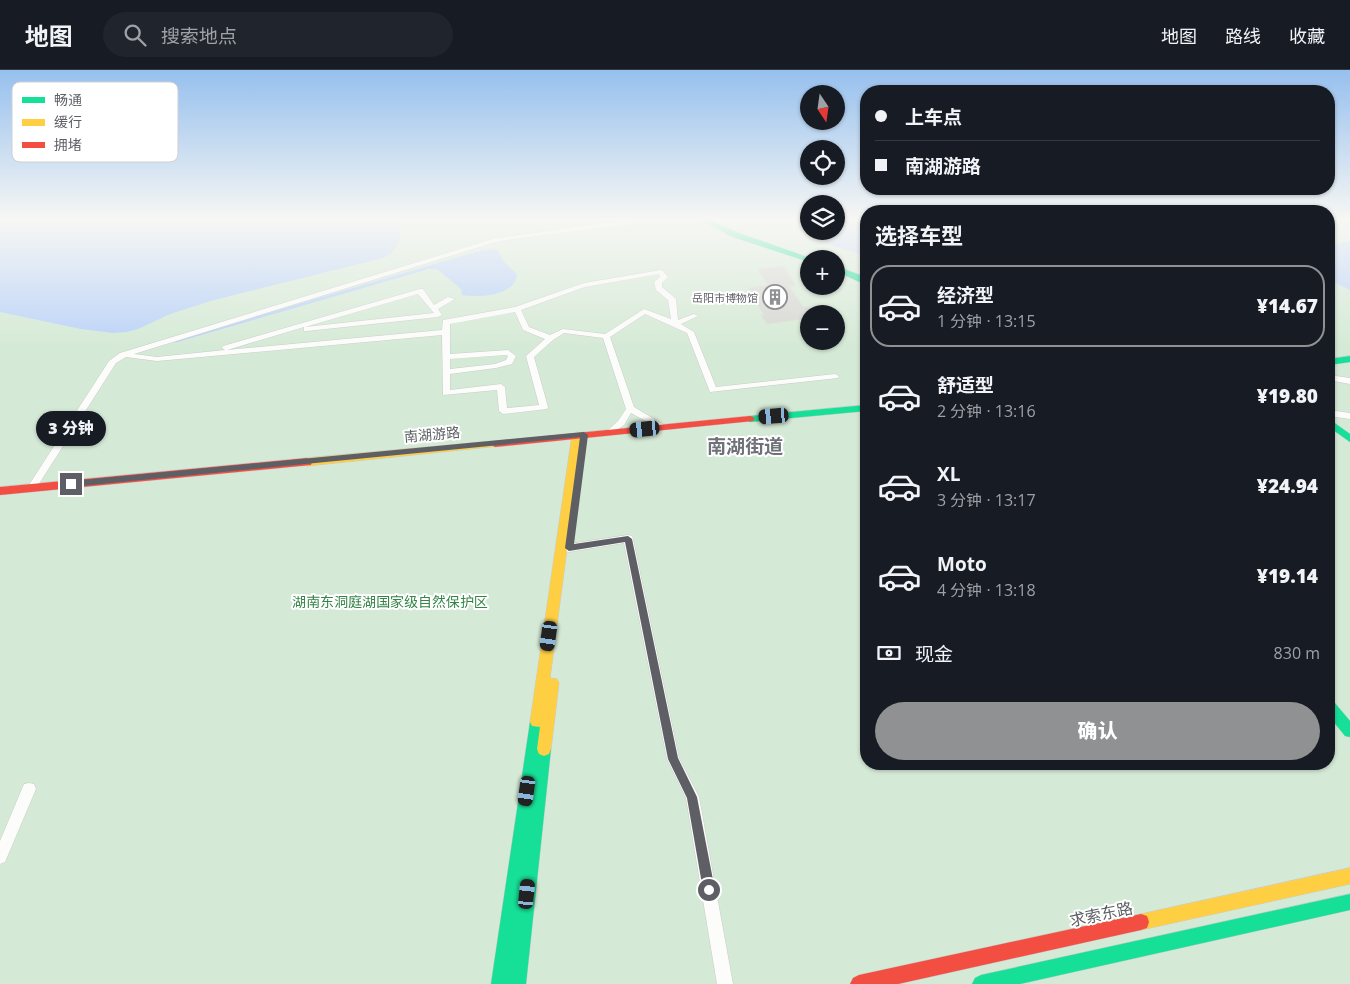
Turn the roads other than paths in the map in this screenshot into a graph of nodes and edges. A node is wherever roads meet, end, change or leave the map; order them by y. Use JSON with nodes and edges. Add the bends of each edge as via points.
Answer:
{"nodes":[{"id":1,"x":425,"y":262,"type":"edge"},
{"id":2,"x":845,"y":272,"type":"edge"},
{"id":3,"x":860,"y":280,"type":"edge"},
{"id":4,"x":451,"y":299,"type":"dead end"},
{"id":5,"x":517,"y":309,"type":"junction"},
{"id":6,"x":436,"y":311,"type":"junction"},
{"id":7,"x":694,"y":316,"type":"dead end"},
{"id":8,"x":446,"y":322,"type":"junction"},
{"id":9,"x":675,"y":324,"type":"junction"},
{"id":10,"x":282,"y":331,"type":"junction"},
{"id":11,"x":446,"y":332,"type":"junction"},
{"id":12,"x":606,"y":336,"type":"junction"},
{"id":13,"x":550,"y":338,"type":"junction"},
{"id":14,"x":125,"y":351,"type":"junction"},
{"id":15,"x":202,"y":355,"type":"junction"},
{"id":16,"x":446,"y":357,"type":"junction"},
{"id":17,"x":1350,"y":360,"type":"edge"},
{"id":18,"x":1335,"y":361,"type":"edge"},
{"id":19,"x":446,"y":372,"type":"junction"},
{"id":20,"x":835,"y":376,"type":"dead end"},
{"id":21,"x":1335,"y":379,"type":"edge"},
{"id":22,"x":1350,"y":381,"type":"edge"},
{"id":23,"x":630,"y":409,"type":"junction"},
{"id":24,"x":860,"y":409,"type":"edge"},
{"id":25,"x":1335,"y":414,"type":"edge"},
{"id":26,"x":1350,"y":416,"type":"edge"},
{"id":27,"x":663,"y":427,"type":"junction"},
{"id":28,"x":1335,"y":427,"type":"edge"},
{"id":29,"x":610,"y":432,"type":"junction"},
{"id":30,"x":580,"y":435,"type":"junction"},
{"id":31,"x":1350,"y":439,"type":"edge"},
{"id":32,"x":32,"y":488,"type":"junction"},
{"id":33,"x":0,"y":491,"type":"edge"},
{"id":34,"x":569,"y":548,"type":"junction"},
{"id":35,"x":1335,"y":713,"type":"edge"},
{"id":36,"x":1350,"y":731,"type":"edge"},
{"id":37,"x":29,"y":789,"type":"dead end"},
{"id":38,"x":0,"y":856,"type":"edge"},
{"id":39,"x":1350,"y":876,"type":"edge"},
{"id":40,"x":1350,"y":902,"type":"edge"},
{"id":41,"x":500,"y":984,"type":"edge"},
{"id":42,"x":516,"y":984,"type":"edge"},
{"id":43,"x":726,"y":984,"type":"edge"},
{"id":44,"x":859,"y":984,"type":"edge"},
{"id":45,"x":981,"y":984,"type":"edge"}],
"edges":[{"from":1,"to":14,"type":"street"},
{"from":2,"to":3,"type":"main road"},
{"from":4,"to":6,"type":"street"},
{"from":5,"to":8,"type":"street"},
{"from":5,"to":9,"type":"street","via":[[584,285],[661,272],[664,277],[658,282],[659,288],[672,299]]},
{"from":5,"to":13,"type":"street","via":[[526,328]]},
{"from":6,"to":8,"type":"street"},
{"from":6,"to":10,"type":"street"},
{"from":6,"to":10,"type":"street","via":[[420,291]]},
{"from":7,"to":9,"type":"street"},
{"from":8,"to":11,"type":"street"},
{"from":9,"to":12,"type":"street","via":[[644,311]]},
{"from":9,"to":20,"type":"street","via":[[690,332],[713,390]]},
{"from":10,"to":15,"type":"street"},
{"from":11,"to":15,"type":"street"},
{"from":11,"to":16,"type":"street"},
{"from":12,"to":13,"type":"street","via":[[563,331]]},
{"from":12,"to":23,"type":"street"},
{"from":13,"to":19,"type":"street","via":[[530,356],[544,407],[504,411],[501,387],[446,393]]},
{"from":14,"to":15,"type":"street","via":[[157,359]]},
{"from":14,"to":32,"type":"street","via":[[113,362]]},
{"from":16,"to":19,"type":"street"},
{"from":16,"to":19,"type":"street","via":[[495,352],[508,352],[512,356],[509,362],[496,366]]},
{"from":17,"to":18,"type":"main road"},
{"from":21,"to":22,"type":"street"},
{"from":23,"to":27,"type":"street"},
{"from":23,"to":29,"type":"street"},
{"from":24,"to":27,"type":"main road","name":"南湖游路"},
{"from":25,"to":26,"type":"street"},
{"from":27,"to":29,"type":"main road","name":"南湖游路"},
{"from":28,"to":31,"type":"main road"},
{"from":29,"to":30,"type":"main road","name":"南湖游路"},
{"from":30,"to":32,"type":"main road","name":"南湖游路"},
{"from":30,"to":34,"type":"main road"},
{"from":30,"to":41,"type":"main road"},
{"from":32,"to":33,"type":"main road","name":"南湖游路"},
{"from":34,"to":42,"type":"main road"},
{"from":34,"to":43,"type":"street","via":[[628,539],[673,759],[692,797]]},
{"from":35,"to":36,"type":"main road"},
{"from":37,"to":38,"type":"street"},
{"from":39,"to":44,"type":"main road","name":"求索东路"},
{"from":40,"to":45,"type":"main road"}]}
